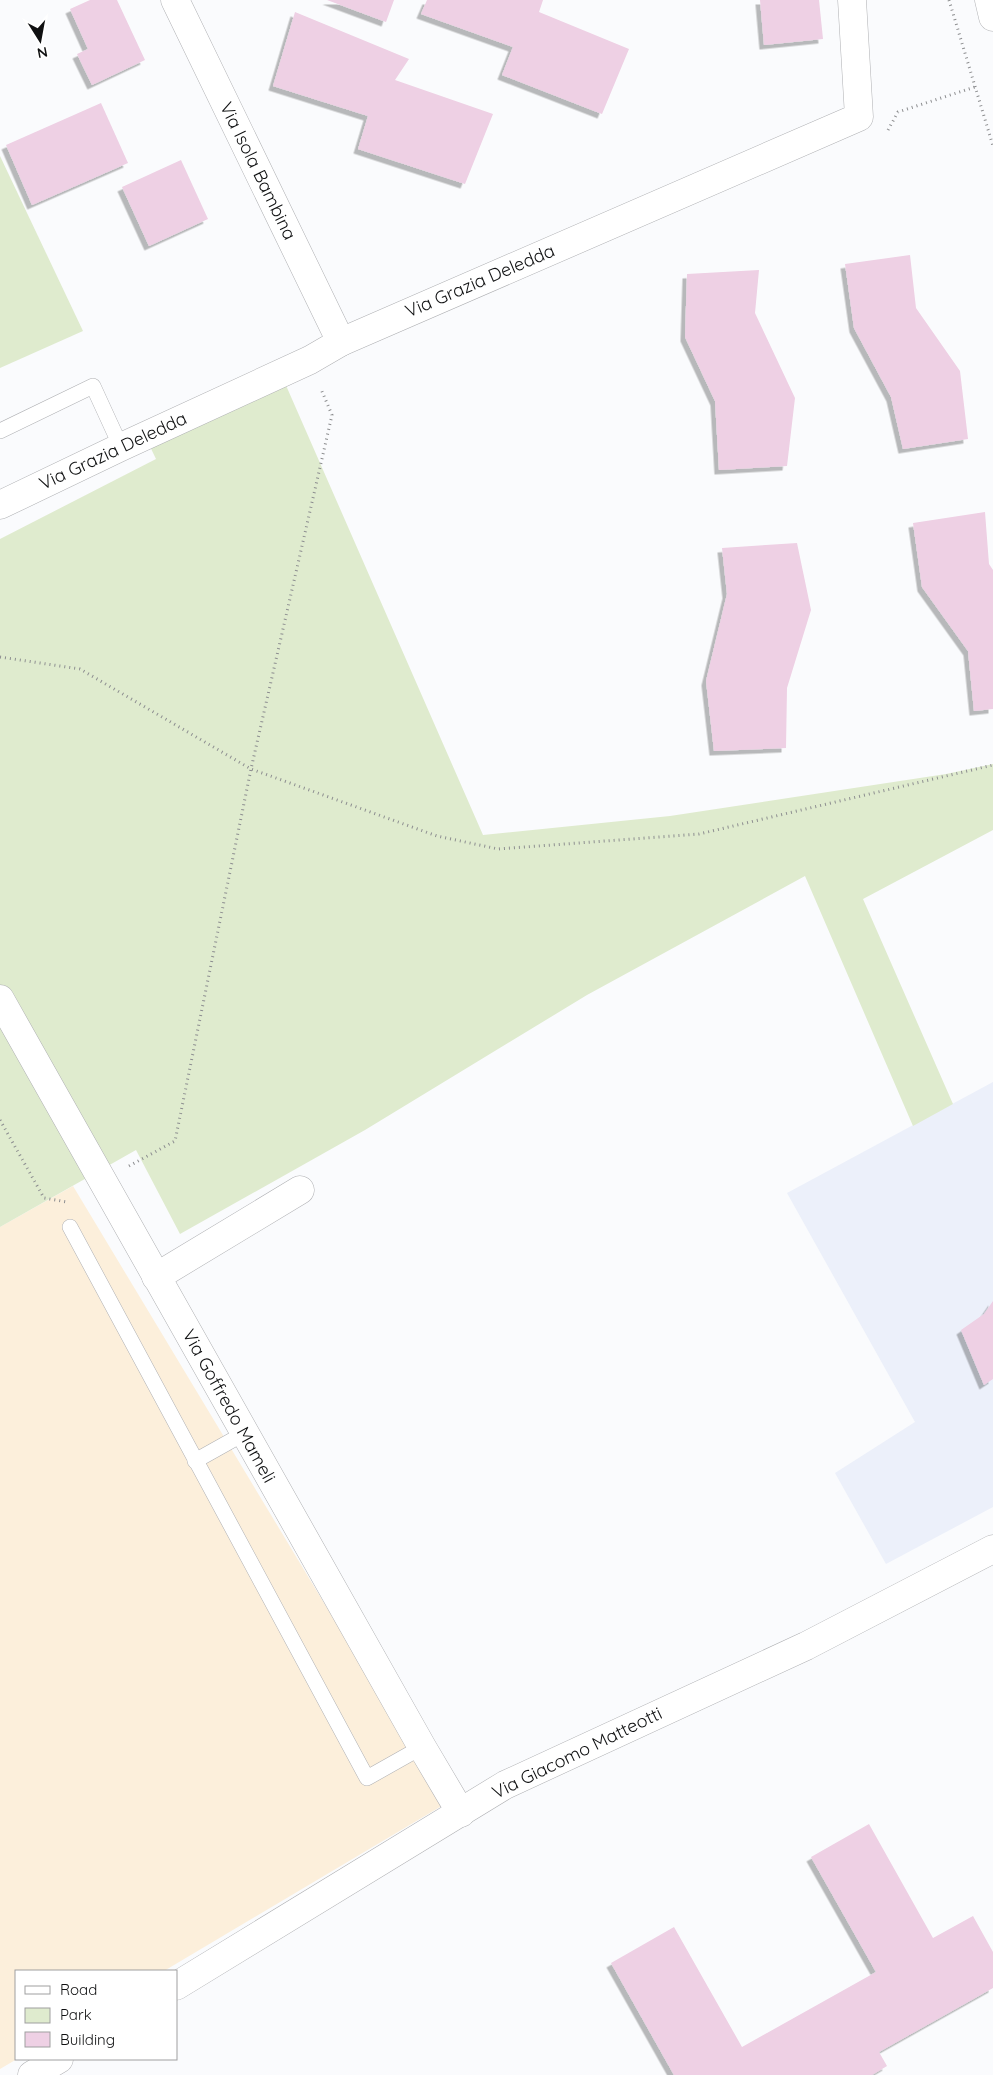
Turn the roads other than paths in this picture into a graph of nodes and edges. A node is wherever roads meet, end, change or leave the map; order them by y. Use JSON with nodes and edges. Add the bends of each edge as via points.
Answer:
{"nodes":[{"id":1,"x":175,"y":0,"type":"edge"},
{"id":2,"x":852,"y":0,"type":"edge"},
{"id":3,"x":988,"y":0,"type":"edge"},
{"id":4,"x":993,"y":17,"type":"edge"},
{"id":5,"x":341,"y":342,"type":"junction"},
{"id":6,"x":0,"y":431,"type":"edge"},
{"id":7,"x":120,"y":447,"type":"junction"},
{"id":8,"x":0,"y":505,"type":"edge"},
{"id":9,"x":0,"y":999,"type":"edge"},
{"id":10,"x":300,"y":1190,"type":"dead end"},
{"id":11,"x":70,"y":1227,"type":"dead end"},
{"id":12,"x":156,"y":1277,"type":"junction"},
{"id":13,"x":245,"y":1433,"type":"junction"},
{"id":14,"x":195,"y":1462,"type":"junction"},
{"id":15,"x":993,"y":1549,"type":"edge"},
{"id":16,"x":422,"y":1747,"type":"junction"},
{"id":17,"x":461,"y":1813,"type":"junction"},
{"id":18,"x":178,"y":1985,"type":"edge"},
{"id":19,"x":57,"y":2060,"type":"edge"},
{"id":20,"x":32,"y":2075,"type":"edge"}],
"edges":[{"from":1,"to":5,"type":"street","name":"Via Isola Bambina"},
{"from":2,"to":5,"type":"street","name":"Via Grazia Deledda","via":[[859,117]]},
{"from":3,"to":4,"type":"street"},
{"from":5,"to":7,"type":"street","name":"Via Grazia Deledda","via":[[310,360]]},
{"from":6,"to":7,"type":"lane","via":[[93,386]]},
{"from":7,"to":8,"type":"street","name":"Via Grazia Deledda"},
{"from":9,"to":12,"type":"street","name":"Via Goffredo Mameli"},
{"from":10,"to":12,"type":"street"},
{"from":11,"to":14,"type":"lane"},
{"from":12,"to":13,"type":"street","name":"Via Goffredo Mameli"},
{"from":13,"to":14,"type":"lane"},
{"from":13,"to":16,"type":"street","name":"Via Goffredo Mameli"},
{"from":14,"to":16,"type":"lane","via":[[367,1778]]},
{"from":15,"to":17,"type":"street","name":"Via Giacomo Matteotti","via":[[806,1646],[505,1785]]},
{"from":16,"to":17,"type":"street","name":"Via Goffredo Mameli"},
{"from":17,"to":18,"type":"street","name":"Via Giacomo Matteotti"},
{"from":19,"to":20,"type":"street"}]}
